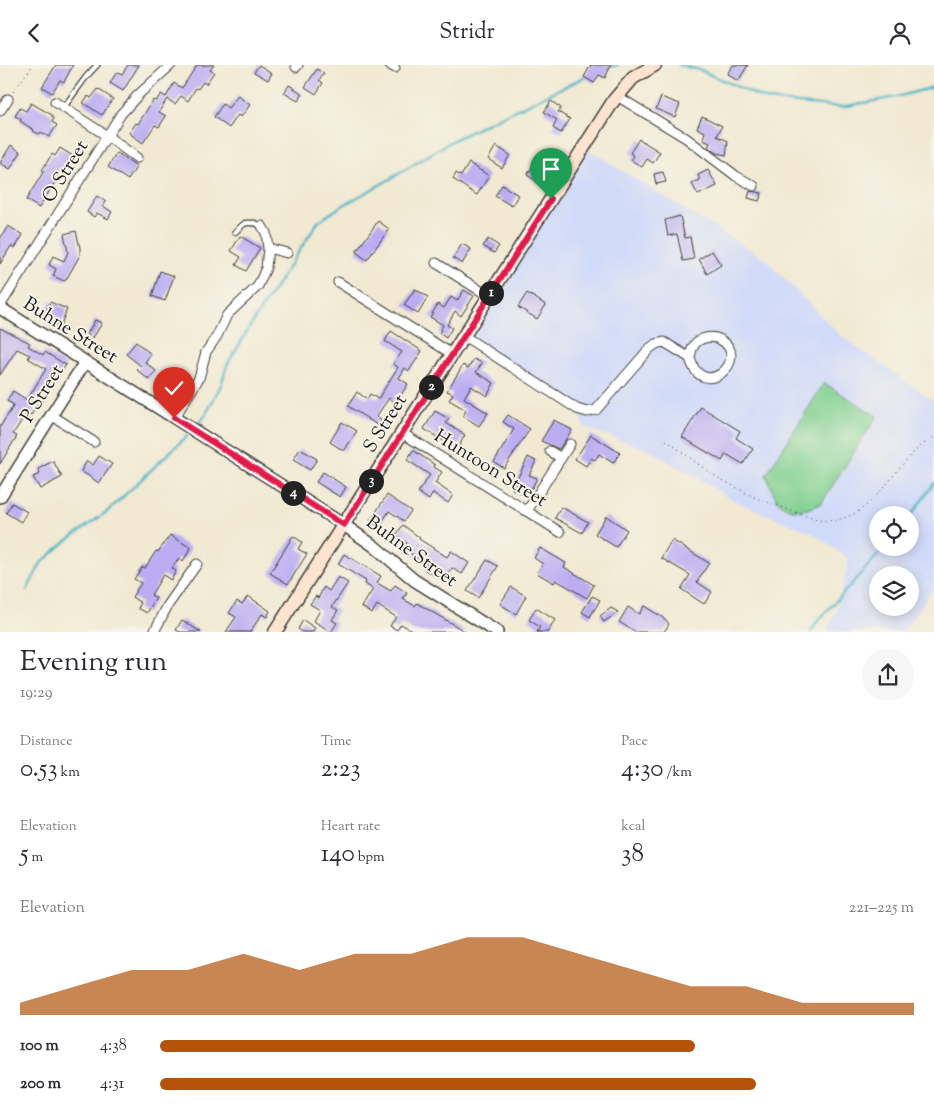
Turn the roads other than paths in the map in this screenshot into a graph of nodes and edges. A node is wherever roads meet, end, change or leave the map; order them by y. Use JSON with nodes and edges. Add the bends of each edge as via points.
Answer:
{"nodes":[{"id":1,"x":97,"y":65,"type":"edge"},
{"id":2,"x":171,"y":65,"type":"edge"},
{"id":3,"x":651,"y":66,"type":"edge"},
{"id":4,"x":617,"y":96,"type":"junction"},
{"id":5,"x":8,"y":99,"type":"road end"},
{"id":6,"x":55,"y":103,"type":"dead end"},
{"id":7,"x":64,"y":108,"type":"junction"},
{"id":8,"x":0,"y":111,"type":"edge"},
{"id":9,"x":108,"y":136,"type":"junction"},
{"id":10,"x":137,"y":158,"type":"dead end"},
{"id":11,"x":754,"y":186,"type":"dead end"},
{"id":12,"x":262,"y":226,"type":"joint"},
{"id":13,"x":235,"y":232,"type":"dead end"},
{"id":14,"x":268,"y":248,"type":"junction"},
{"id":15,"x":287,"y":253,"type":"dead end"},
{"id":16,"x":436,"y":263,"type":"dead end"},
{"id":17,"x":338,"y":282,"type":"dead end"},
{"id":18,"x":489,"y":296,"type":"junction"},
{"id":19,"x":0,"y":307,"type":"edge"},
{"id":20,"x":464,"y":335,"type":"junction"},
{"id":21,"x":452,"y":354,"type":"junction"},
{"id":22,"x":690,"y":359,"type":"junction"},
{"id":23,"x":85,"y":362,"type":"junction"},
{"id":24,"x":51,"y":415,"type":"junction"},
{"id":25,"x":174,"y":418,"type":"junction"},
{"id":26,"x":402,"y":433,"type":"junction"},
{"id":27,"x":94,"y":442,"type":"dead end"},
{"id":28,"x":570,"y":444,"type":"dead end"},
{"id":29,"x":550,"y":451,"type":"dead end"},
{"id":30,"x":561,"y":458,"type":"junction"},
{"id":31,"x":0,"y":497,"type":"edge"},
{"id":32,"x":527,"y":511,"type":"junction"},
{"id":33,"x":344,"y":525,"type":"junction"},
{"id":34,"x":560,"y":532,"type":"dead end"},
{"id":35,"x":197,"y":564,"type":"dead end"},
{"id":36,"x":154,"y":632,"type":"edge"},
{"id":37,"x":276,"y":632,"type":"edge"},
{"id":38,"x":497,"y":632,"type":"edge"}],
"edges":[{"from":1,"to":7,"type":"lane"},
{"from":2,"to":9,"type":"street","name":"O Street","via":[[128,105]]},
{"from":3,"to":4,"type":"main road","name":"S Street"},
{"from":4,"to":11,"type":"street","via":[[686,138]]},
{"from":4,"to":18,"type":"main road","name":"S Street"},
{"from":5,"to":8,"type":"street"},
{"from":6,"to":7,"type":"street"},
{"from":7,"to":9,"type":"street"},
{"from":9,"to":10,"type":"street"},
{"from":9,"to":19,"type":"street","name":"O Street"},
{"from":12,"to":13,"type":"lane","via":[[244,223]]},
{"from":12,"to":14,"type":"street"},
{"from":14,"to":15,"type":"street"},
{"from":14,"to":25,"type":"street","via":[[266,268],[258,286],[226,315],[206,352],[199,377]]},
{"from":16,"to":18,"type":"street"},
{"from":17,"to":21,"type":"street"},
{"from":18,"to":20,"type":"main road","name":"S Street"},
{"from":19,"to":23,"type":"street","name":"Buhne Street"},
{"from":20,"to":21,"type":"main road","name":"S Street"},
{"from":20,"to":22,"type":"street","via":[[577,409],[587,412],[596,411],[656,344],[664,342]]},
{"from":21,"to":26,"type":"main road","name":"S Street"},
{"from":22,"to":22,"type":"street","via":[[699,340],[712,337],[727,345],[731,358],[722,374],[708,378],[692,367]]},
{"from":23,"to":24,"type":"street","name":"P Street"},
{"from":23,"to":25,"type":"street","name":"Buhne Street"},
{"from":24,"to":27,"type":"street"},
{"from":24,"to":31,"type":"street","name":"P Street"},
{"from":25,"to":33,"type":"street","name":"Buhne Street"},
{"from":26,"to":32,"type":"street","name":"Huntoon Street"},
{"from":26,"to":33,"type":"main road","name":"S Street"},
{"from":28,"to":30,"type":"street"},
{"from":29,"to":30,"type":"street"},
{"from":30,"to":32,"type":"street"},
{"from":32,"to":34,"type":"street","name":"Huntoon Street"},
{"from":33,"to":37,"type":"main road","name":"S Street"},
{"from":33,"to":38,"type":"street","name":"Buhne Street","via":[[414,580]]},
{"from":35,"to":36,"type":"street","via":[[168,605]]}]}
